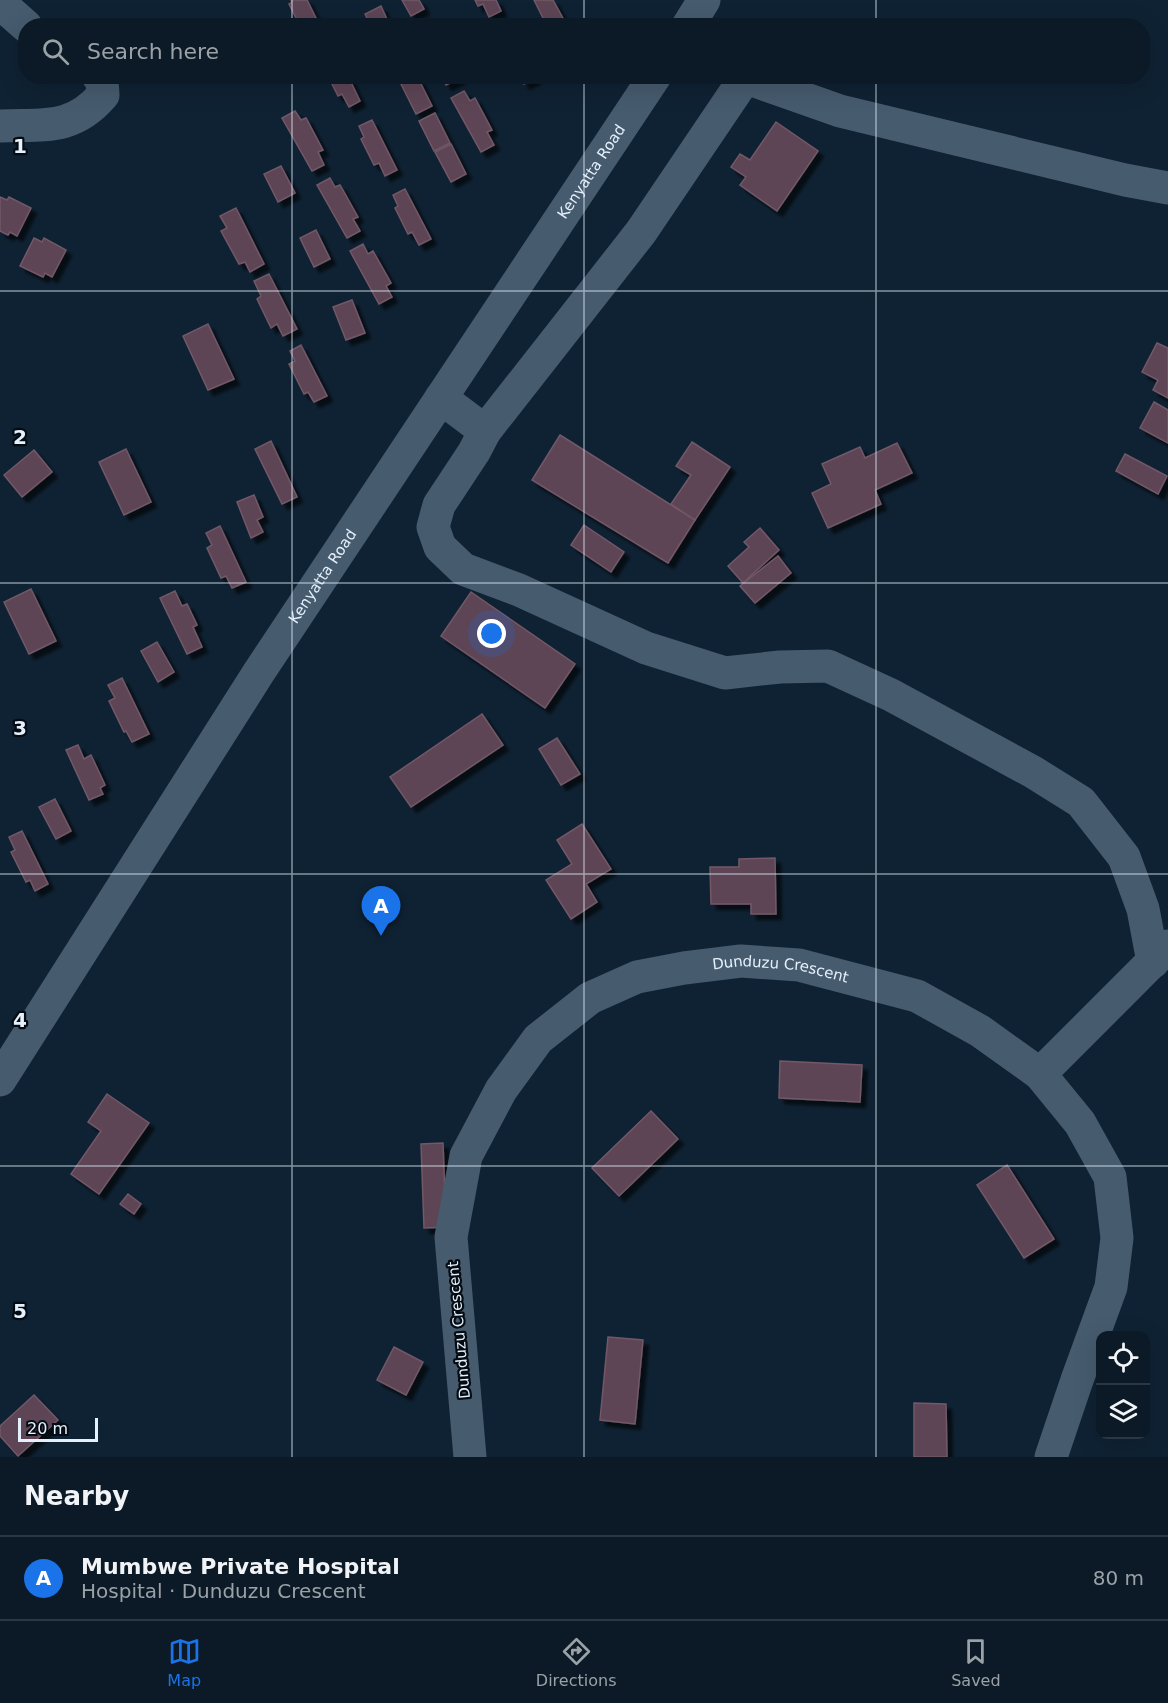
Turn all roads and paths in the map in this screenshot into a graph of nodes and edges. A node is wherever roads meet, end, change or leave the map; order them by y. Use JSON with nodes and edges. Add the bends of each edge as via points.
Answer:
{"nodes":[{"id":1,"x":704,"y":0,"type":"edge"},
{"id":2,"x":0,"y":3,"type":"edge"},
{"id":3,"x":693,"y":18,"type":"edge"},
{"id":4,"x":18,"y":19,"type":"edge"},
{"id":5,"x":102,"y":84,"type":"edge"},
{"id":6,"x":650,"y":84,"type":"edge"},
{"id":7,"x":738,"y":84,"type":"edge"},
{"id":8,"x":763,"y":84,"type":"edge"},
{"id":9,"x":0,"y":126,"type":"edge"},
{"id":10,"x":1168,"y":188,"type":"edge"},
{"id":11,"x":441,"y":398,"type":"junction"},
{"id":12,"x":485,"y":431,"type":"junction"},
{"id":13,"x":1160,"y":954,"type":"edge"},
{"id":14,"x":1040,"y":1074,"type":"junction"},
{"id":15,"x":0,"y":1080,"type":"edge"},
{"id":16,"x":470,"y":1457,"type":"edge"},
{"id":17,"x":1051,"y":1457,"type":"edge"}],
"edges":[{"from":1,"to":3,"type":"street"},
{"from":2,"to":4,"type":"street"},
{"from":5,"to":9,"type":"street","via":[[103,94],[78,117],[55,124]]},
{"from":6,"to":11,"type":"street","name":"Kenyatta Road"},
{"from":7,"to":12,"type":"street","via":[[641,232]]},
{"from":8,"to":10,"type":"street","via":[[840,111]]},
{"from":11,"to":12,"type":"street"},
{"from":11,"to":15,"type":"street","name":"Kenyatta Road","via":[[259,672]]},
{"from":12,"to":13,"type":"street","via":[[439,505],[433,527],[440,547],[463,569],[646,648],[725,673],[828,666],[891,695],[1033,772],[1081,802],[1124,857]]},
{"from":13,"to":14,"type":"street"},
{"from":14,"to":16,"type":"street","name":"Dunduzu Crescent","via":[[980,1031],[917,996],[799,964],[741,961],[684,968],[637,977],[590,998],[538,1039],[501,1090],[466,1156],[451,1238]]},
{"from":14,"to":17,"type":"street","name":"Dunduzu Crescent","via":[[1080,1123],[1110,1177],[1117,1238],[1111,1287]]}]}
